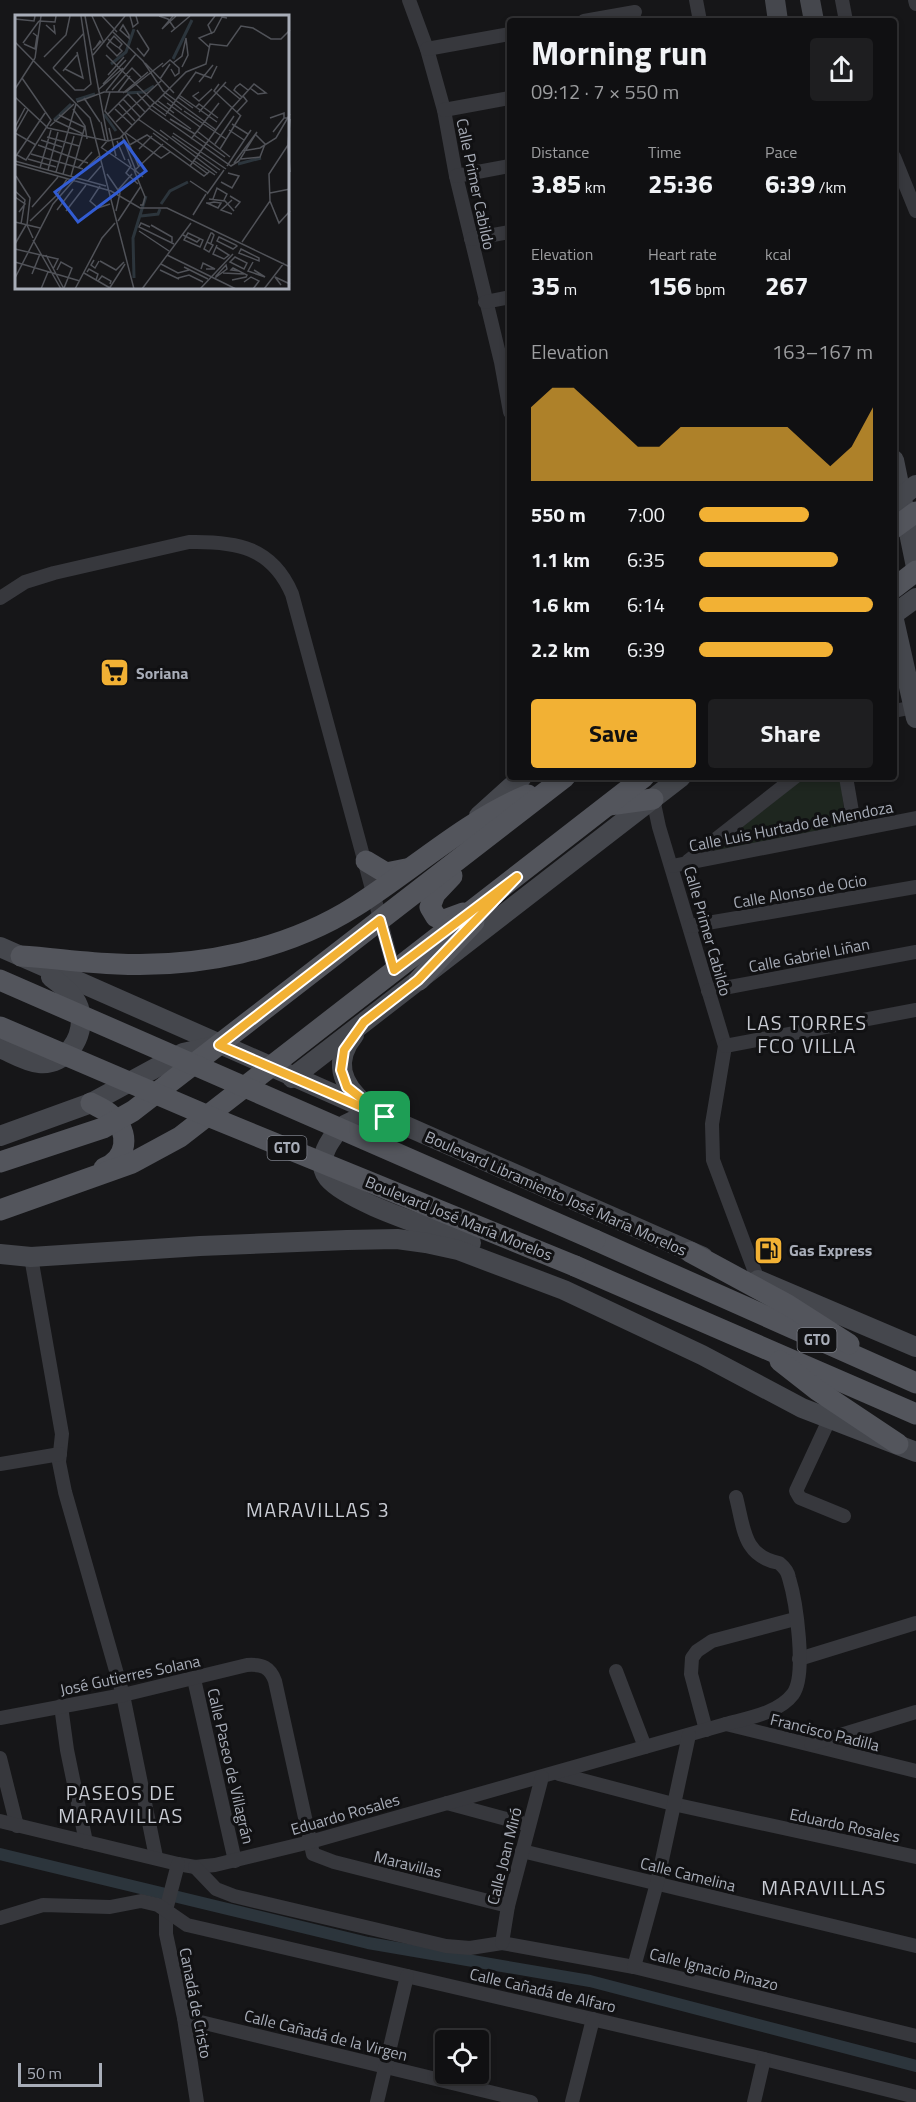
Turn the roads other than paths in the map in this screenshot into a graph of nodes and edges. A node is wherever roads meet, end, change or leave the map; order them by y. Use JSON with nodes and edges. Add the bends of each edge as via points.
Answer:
{"nodes":[{"id":1,"x":409,"y":0,"type":"edge"},
{"id":2,"x":696,"y":0,"type":"edge"},
{"id":3,"x":775,"y":0,"type":"edge"},
{"id":4,"x":810,"y":0,"type":"edge"},
{"id":5,"x":842,"y":0,"type":"edge"},
{"id":6,"x":635,"y":11,"type":"edge"},
{"id":7,"x":599,"y":18,"type":"edge"},
{"id":8,"x":699,"y":18,"type":"edge"},
{"id":9,"x":778,"y":18,"type":"edge"},
{"id":10,"x":813,"y":18,"type":"edge"},
{"id":11,"x":845,"y":18,"type":"edge"},
{"id":12,"x":507,"y":35,"type":"edge"},
{"id":13,"x":427,"y":49,"type":"junction"},
{"id":14,"x":507,"y":99,"type":"edge"},
{"id":15,"x":444,"y":110,"type":"junction"},
{"id":16,"x":897,"y":164,"type":"edge"},
{"id":17,"x":507,"y":167,"type":"edge"},
{"id":18,"x":456,"y":176,"type":"junction"},
{"id":19,"x":916,"y":211,"type":"edge"},
{"id":20,"x":507,"y":233,"type":"edge"},
{"id":21,"x":471,"y":239,"type":"junction"},
{"id":22,"x":507,"y":298,"type":"edge"},
{"id":23,"x":485,"y":302,"type":"junction"},
{"id":24,"x":506,"y":361,"type":"edge"},
{"id":25,"x":897,"y":462,"type":"edge"},
{"id":26,"x":897,"y":473,"type":"edge"},
{"id":27,"x":916,"y":473,"type":"edge"},
{"id":28,"x":905,"y":507,"type":"edge"},
{"id":29,"x":916,"y":569,"type":"edge"},
{"id":30,"x":897,"y":585,"type":"edge"},
{"id":31,"x":0,"y":598,"type":"edge"},
{"id":32,"x":916,"y":598,"type":"edge"},
{"id":33,"x":897,"y":612,"type":"edge"},
{"id":34,"x":898,"y":651,"type":"edge"},
{"id":35,"x":897,"y":711,"type":"edge"},
{"id":36,"x":915,"y":713,"type":"edge"},
{"id":37,"x":519,"y":780,"type":"edge"},
{"id":38,"x":560,"y":780,"type":"edge"},
{"id":39,"x":561,"y":780,"type":"edge"},
{"id":40,"x":640,"y":780,"type":"edge"},
{"id":41,"x":677,"y":780,"type":"edge"},
{"id":42,"x":791,"y":780,"type":"edge"},
{"id":43,"x":847,"y":780,"type":"edge"},
{"id":44,"x":653,"y":799,"type":"junction"},
{"id":45,"x":530,"y":805,"type":"junction"},
{"id":46,"x":605,"y":806,"type":"junction"},
{"id":47,"x":916,"y":818,"type":"edge"},
{"id":48,"x":466,"y":828,"type":"junction"},
{"id":49,"x":855,"y":830,"type":"junction"},
{"id":50,"x":366,"y":861,"type":"junction"},
{"id":51,"x":678,"y":865,"type":"junction"},
{"id":52,"x":412,"y":867,"type":"junction"},
{"id":53,"x":517,"y":877,"type":"junction"},
{"id":54,"x":916,"y":887,"type":"edge"},
{"id":55,"x":374,"y":894,"type":"junction"},
{"id":56,"x":476,"y":908,"type":"junction"},
{"id":57,"x":380,"y":920,"type":"junction"},
{"id":58,"x":690,"y":926,"type":"junction"},
{"id":59,"x":0,"y":947,"type":"edge"},
{"id":60,"x":916,"y":952,"type":"edge"},
{"id":61,"x":21,"y":956,"type":"junction"},
{"id":62,"x":394,"y":970,"type":"junction"},
{"id":63,"x":0,"y":980,"type":"edge"},
{"id":64,"x":418,"y":980,"type":"junction"},
{"id":65,"x":708,"y":991,"type":"junction"},
{"id":66,"x":916,"y":1010,"type":"edge"},
{"id":67,"x":364,"y":1022,"type":"junction"},
{"id":68,"x":0,"y":1027,"type":"edge"},
{"id":69,"x":219,"y":1045,"type":"junction"},
{"id":70,"x":725,"y":1046,"type":"junction"},
{"id":71,"x":0,"y":1048,"type":"edge"},
{"id":72,"x":269,"y":1068,"type":"junction"},
{"id":73,"x":292,"y":1078,"type":"junction"},
{"id":74,"x":91,"y":1103,"type":"junction"},
{"id":75,"x":385,"y":1117,"type":"junction"},
{"id":76,"x":117,"y":1121,"type":"junction"},
{"id":77,"x":0,"y":1136,"type":"edge"},
{"id":78,"x":0,"y":1162,"type":"edge"},
{"id":79,"x":2,"y":1209,"type":"edge"},
{"id":80,"x":690,"y":1252,"type":"junction"},
{"id":81,"x":0,"y":1254,"type":"edge"},
{"id":82,"x":31,"y":1257,"type":"junction"},
{"id":83,"x":0,"y":1265,"type":"edge"},
{"id":84,"x":758,"y":1280,"type":"junction"},
{"id":85,"x":564,"y":1290,"type":"junction"},
{"id":86,"x":761,"y":1345,"type":"junction"},
{"id":87,"x":916,"y":1347,"type":"edge"},
{"id":88,"x":886,"y":1371,"type":"junction"},
{"id":89,"x":916,"y":1383,"type":"edge"},
{"id":90,"x":916,"y":1414,"type":"edge"},
{"id":91,"x":829,"y":1420,"type":"junction"},
{"id":92,"x":907,"y":1448,"type":"edge"},
{"id":93,"x":60,"y":1454,"type":"junction"},
{"id":94,"x":0,"y":1464,"type":"edge"},
{"id":95,"x":736,"y":1497,"type":"dead end"},
{"id":96,"x":844,"y":1516,"type":"dead end"},
{"id":97,"x":795,"y":1619,"type":"junction"},
{"id":98,"x":916,"y":1623,"type":"edge"},
{"id":99,"x":799,"y":1659,"type":"junction"},
{"id":100,"x":616,"y":1671,"type":"dead end"},
{"id":101,"x":194,"y":1679,"type":"junction"},
{"id":102,"x":123,"y":1695,"type":"junction"},
{"id":103,"x":62,"y":1706,"type":"junction"},
{"id":104,"x":916,"y":1712,"type":"edge"},
{"id":105,"x":0,"y":1718,"type":"edge"},
{"id":106,"x":726,"y":1724,"type":"junction"},
{"id":107,"x":706,"y":1730,"type":"junction"},
{"id":108,"x":689,"y":1735,"type":"junction"},
{"id":109,"x":809,"y":1745,"type":"junction"},
{"id":110,"x":645,"y":1747,"type":"junction"},
{"id":111,"x":0,"y":1758,"type":"edge"},
{"id":112,"x":916,"y":1771,"type":"edge"},
{"id":113,"x":556,"y":1773,"type":"junction"},
{"id":114,"x":542,"y":1777,"type":"junction"},
{"id":115,"x":446,"y":1803,"type":"junction"},
{"id":116,"x":673,"y":1804,"type":"junction"},
{"id":117,"x":0,"y":1821,"type":"edge"},
{"id":118,"x":529,"y":1825,"type":"junction"},
{"id":119,"x":17,"y":1826,"type":"junction"},
{"id":120,"x":86,"y":1842,"type":"junction"},
{"id":121,"x":310,"y":1842,"type":"junction"},
{"id":122,"x":522,"y":1851,"type":"junction"},
{"id":123,"x":156,"y":1857,"type":"junction"},
{"id":124,"x":916,"y":1857,"type":"edge"},
{"id":125,"x":235,"y":1861,"type":"junction"},
{"id":126,"x":178,"y":1864,"type":"junction"},
{"id":127,"x":195,"y":1867,"type":"junction"},
{"id":128,"x":657,"y":1883,"type":"junction"},
{"id":129,"x":166,"y":1906,"type":"junction"},
{"id":130,"x":508,"y":1906,"type":"junction"},
{"id":131,"x":0,"y":1918,"type":"edge"},
{"id":132,"x":502,"y":1943,"type":"junction"},
{"id":133,"x":916,"y":1946,"type":"edge"},
{"id":134,"x":634,"y":1967,"type":"junction"},
{"id":135,"x":407,"y":1976,"type":"junction"},
{"id":136,"x":184,"y":2018,"type":"junction"},
{"id":137,"x":593,"y":2019,"type":"junction"},
{"id":138,"x":916,"y":2036,"type":"edge"},
{"id":139,"x":764,"y":2059,"type":"junction"},
{"id":140,"x":385,"y":2067,"type":"junction"},
{"id":141,"x":916,"y":2097,"type":"edge"},
{"id":142,"x":197,"y":2102,"type":"edge"},
{"id":143,"x":377,"y":2102,"type":"edge"},
{"id":144,"x":531,"y":2102,"type":"edge"},
{"id":145,"x":572,"y":2102,"type":"edge"},
{"id":146,"x":754,"y":2102,"type":"edge"}],
"edges":[{"from":1,"to":13,"type":"street","name":"Calle Primer Cabildo"},
{"from":2,"to":8,"type":"street"},
{"from":3,"to":9,"type":"street"},
{"from":4,"to":10,"type":"street"},
{"from":5,"to":11,"type":"street"},
{"from":6,"to":7,"type":"street"},
{"from":12,"to":13,"type":"street"},
{"from":13,"to":15,"type":"street","name":"Calle Primer Cabildo"},
{"from":14,"to":15,"type":"street"},
{"from":15,"to":18,"type":"street","name":"Calle Primer Cabildo"},
{"from":16,"to":19,"type":"street"},
{"from":17,"to":18,"type":"street"},
{"from":18,"to":21,"type":"street","name":"Calle Primer Cabildo"},
{"from":20,"to":21,"type":"street"},
{"from":21,"to":23,"type":"street","name":"Calle Primer Cabildo"},
{"from":22,"to":23,"type":"street"},
{"from":23,"to":24,"type":"street","name":"Calle Primer Cabildo"},
{"from":25,"to":27,"type":"street"},
{"from":26,"to":28,"type":"street"},
{"from":28,"to":29,"type":"street"},
{"from":29,"to":30,"type":"main road"},
{"from":31,"to":50,"type":"street","via":[[25,582],[54,573],[189,542],[231,544],[265,558],[277,568],[292,594]]},
{"from":32,"to":33,"type":"street"},
{"from":34,"to":36,"type":"street"},
{"from":35,"to":36,"type":"street"},
{"from":37,"to":48,"type":"street"},
{"from":38,"to":48,"type":"main road"},
{"from":39,"to":45,"type":"main road"},
{"from":40,"to":46,"type":"main road"},
{"from":41,"to":44,"type":"street"},
{"from":42,"to":51,"type":"street"},
{"from":43,"to":49,"type":"street"},
{"from":44,"to":46,"type":"main road"},
{"from":44,"to":51,"type":"street","name":"Calle Primer Cabildo","via":[[659,827]]},
{"from":44,"to":64,"type":"street"},
{"from":45,"to":56,"type":"main road","via":[[440,887],[430,907],[436,917],[444,920]]},
{"from":45,"to":57,"type":"main road"},
{"from":46,"to":53,"type":"main road"},
{"from":47,"to":49,"type":"street","name":"Calle Luis Hurtado de Mendoza"},
{"from":48,"to":52,"type":"main road"},
{"from":49,"to":51,"type":"street","name":"Calle Luis Hurtado de Mendoza"},
{"from":50,"to":52,"type":"main road","via":[[386,873]]},
{"from":50,"to":55,"type":"street"},
{"from":51,"to":58,"type":"street","name":"Calle Primer Cabildo"},
{"from":52,"to":55,"type":"main road"},
{"from":53,"to":56,"type":"main road"},
{"from":53,"to":64,"type":"main road"},
{"from":54,"to":58,"type":"street","name":"Calle Alonso de Ocio"},
{"from":55,"to":57,"type":"street"},
{"from":55,"to":61,"type":"main road","via":[[302,934],[222,957],[117,964]]},
{"from":56,"to":62,"type":"main road"},
{"from":57,"to":62,"type":"street"},
{"from":57,"to":69,"type":"main road"},
{"from":58,"to":65,"type":"street","name":"Calle Primer Cabildo"},
{"from":59,"to":61,"type":"street","name":"Boulevard Libramiento José María Morelos"},
{"from":60,"to":65,"type":"street","name":"Calle Gabriel Liñan"},
{"from":61,"to":69,"type":"street","name":"Boulevard Libramiento José María Morelos"},
{"from":61,"to":71,"type":"street","via":[[74,997],[81,1026],[71,1050],[50,1063],[39,1063]]},
{"from":62,"to":72,"type":"main road"},
{"from":63,"to":88,"type":"main road","name":"Boulevard José María Morelos","number":"GTO","bridge":true},
{"from":64,"to":67,"type":"street"},
{"from":65,"to":70,"type":"street","name":"Calle Primer Cabildo"},
{"from":66,"to":70,"type":"street"},
{"from":67,"to":73,"type":"street"},
{"from":67,"to":75,"type":"street","via":[[344,1050],[341,1070],[347,1087]]},
{"from":68,"to":86,"type":"main road","name":"Boulevard José María Morelos","number":"GTO","bridge":true},
{"from":69,"to":72,"type":"street","name":"Boulevard Libramiento José María Morelos"},
{"from":69,"to":74,"type":"street","via":[[164,1061]]},
{"from":69,"to":76,"type":"main road"},
{"from":70,"to":84,"type":"street","name":"Calle Primer Cabildo","via":[[712,1124],[713,1160]]},
{"from":72,"to":73,"type":"street","name":"Boulevard Libramiento José María Morelos"},
{"from":72,"to":79,"type":"main road","via":[[155,1153]]},
{"from":73,"to":75,"type":"street","name":"Boulevard Libramiento José María Morelos"},
{"from":74,"to":76,"type":"main road"},
{"from":74,"to":77,"type":"street"},
{"from":75,"to":80,"type":"street","name":"Boulevard Libramiento José María Morelos"},
{"from":75,"to":85,"type":"street","via":[[356,1119],[335,1133],[323,1157],[322,1167],[328,1178],[371,1204],[496,1255]]},
{"from":76,"to":78,"type":"main road"},
{"from":76,"to":79,"type":"main road","via":[[124,1144],[114,1163],[28,1194]]},
{"from":80,"to":84,"type":"street","name":"Boulevard Libramiento José María Morelos"},
{"from":80,"to":88,"type":"main road","via":[[832,1332]]},
{"from":81,"to":82,"type":"street"},
{"from":82,"to":83,"type":"street"},
{"from":82,"to":85,"type":"street","via":[[397,1239],[458,1250]]},
{"from":82,"to":93,"type":"street","via":[[62,1434]]},
{"from":84,"to":87,"type":"street","name":"Boulevard Libramiento José María Morelos"},
{"from":85,"to":91,"type":"street","via":[[702,1354]]},
{"from":86,"to":90,"type":"main road","name":"Boulevard José María Morelos","number":"GTO"},
{"from":86,"to":92,"type":"main road","via":[[817,1390]]},
{"from":88,"to":89,"type":"main road","number":"GTO"},
{"from":91,"to":92,"type":"street"},
{"from":91,"to":96,"type":"street","via":[[796,1491],[800,1498]]},
{"from":93,"to":94,"type":"street"},
{"from":93,"to":102,"type":"street","via":[[65,1492]]},
{"from":95,"to":97,"type":"street","name":"Eduardo Rosales","via":[[750,1547],[764,1560],[779,1563],[789,1576]]},
{"from":97,"to":99,"type":"street","name":"Eduardo Rosales"},
{"from":97,"to":107,"type":"street","via":[[712,1641],[697,1651],[692,1658],[691,1674]]},
{"from":98,"to":99,"type":"street"},
{"from":99,"to":106,"type":"street","name":"Eduardo Rosales","via":[[797,1686],[788,1700],[768,1711]]},
{"from":100,"to":110,"type":"street"},
{"from":101,"to":102,"type":"street","name":"José Gutierres Solana"},
{"from":101,"to":121,"type":"street","name":"José Gutierres Solana","via":[[248,1665],[265,1666],[275,1681]]},
{"from":101,"to":125,"type":"street","name":"Calle Paseo de Villagrán"},
{"from":102,"to":103,"type":"street","name":"José Gutierres Solana"},
{"from":102,"to":123,"type":"street"},
{"from":103,"to":105,"type":"street","name":"José Gutierres Solana"},
{"from":103,"to":120,"type":"street"},
{"from":104,"to":109,"type":"street"},
{"from":106,"to":107,"type":"street","name":"Eduardo Rosales"},
{"from":106,"to":109,"type":"street","name":"Francisco Padilla"},
{"from":107,"to":108,"type":"street","name":"Eduardo Rosales"},
{"from":108,"to":110,"type":"street","name":"Eduardo Rosales"},
{"from":108,"to":116,"type":"street"},
{"from":109,"to":112,"type":"street","name":"Francisco Padilla"},
{"from":110,"to":113,"type":"street","name":"Eduardo Rosales"},
{"from":111,"to":119,"type":"street"},
{"from":113,"to":114,"type":"street","name":"Eduardo Rosales"},
{"from":113,"to":116,"type":"street","name":"Eduardo Rosales"},
{"from":114,"to":115,"type":"street","name":"Eduardo Rosales"},
{"from":114,"to":118,"type":"street","name":"Calle Joan Miró"},
{"from":115,"to":118,"type":"street"},
{"from":115,"to":121,"type":"street","name":"Eduardo Rosales"},
{"from":116,"to":124,"type":"street","name":"Eduardo Rosales"},
{"from":116,"to":128,"type":"street"},
{"from":117,"to":119,"type":"street","name":"Eduardo Rosales"},
{"from":118,"to":122,"type":"street","name":"Calle Joan Miró"},
{"from":119,"to":120,"type":"street","name":"Eduardo Rosales"},
{"from":120,"to":123,"type":"street","name":"Eduardo Rosales"},
{"from":121,"to":125,"type":"street","name":"Eduardo Rosales"},
{"from":121,"to":130,"type":"street","name":"Maravillas","via":[[314,1854],[321,1858]]},
{"from":122,"to":128,"type":"street","name":"Calle Camelina"},
{"from":122,"to":130,"type":"street","name":"Calle Joan Miró"},
{"from":123,"to":126,"type":"street","name":"Eduardo Rosales"},
{"from":125,"to":127,"type":"street","name":"Eduardo Rosales"},
{"from":126,"to":127,"type":"street","name":"Eduardo Rosales"},
{"from":126,"to":129,"type":"street","name":"Canadá de Cristo"},
{"from":127,"to":132,"type":"street","name":"Calle Ignacio Pinazo","via":[[216,1889],[259,1903],[446,1946],[470,1948]]},
{"from":128,"to":133,"type":"street","name":"Calle Camelina"},
{"from":128,"to":134,"type":"street"},
{"from":129,"to":131,"type":"street","name":"Calle Cañadá de Alfaro","via":[[141,1901],[110,1907],[43,1905]]},
{"from":129,"to":135,"type":"street","name":"Calle Cañadá de Alfaro","via":[[187,1925]]},
{"from":129,"to":136,"type":"street","name":"Canadá de Cristo","via":[[166,1934]]},
{"from":130,"to":132,"type":"street","name":"Calle Joan Miró"},
{"from":132,"to":134,"type":"street","name":"Calle Ignacio Pinazo"},
{"from":134,"to":138,"type":"street","name":"Calle Ignacio Pinazo"},
{"from":135,"to":137,"type":"street","name":"Calle Cañadá de Alfaro"},
{"from":135,"to":140,"type":"street"},
{"from":136,"to":140,"type":"street","name":"Calle Cañadá de la Virgen"},
{"from":136,"to":142,"type":"street","name":"Canadá de Cristo"},
{"from":137,"to":139,"type":"street","name":"Calle Cañadá de Alfaro"},
{"from":137,"to":145,"type":"street"},
{"from":139,"to":141,"type":"street","name":"Calle Cañadá de Alfaro"},
{"from":139,"to":146,"type":"street"},
{"from":140,"to":143,"type":"street"},
{"from":140,"to":144,"type":"street","name":"Calle Cañadá de la Virgen"}]}
